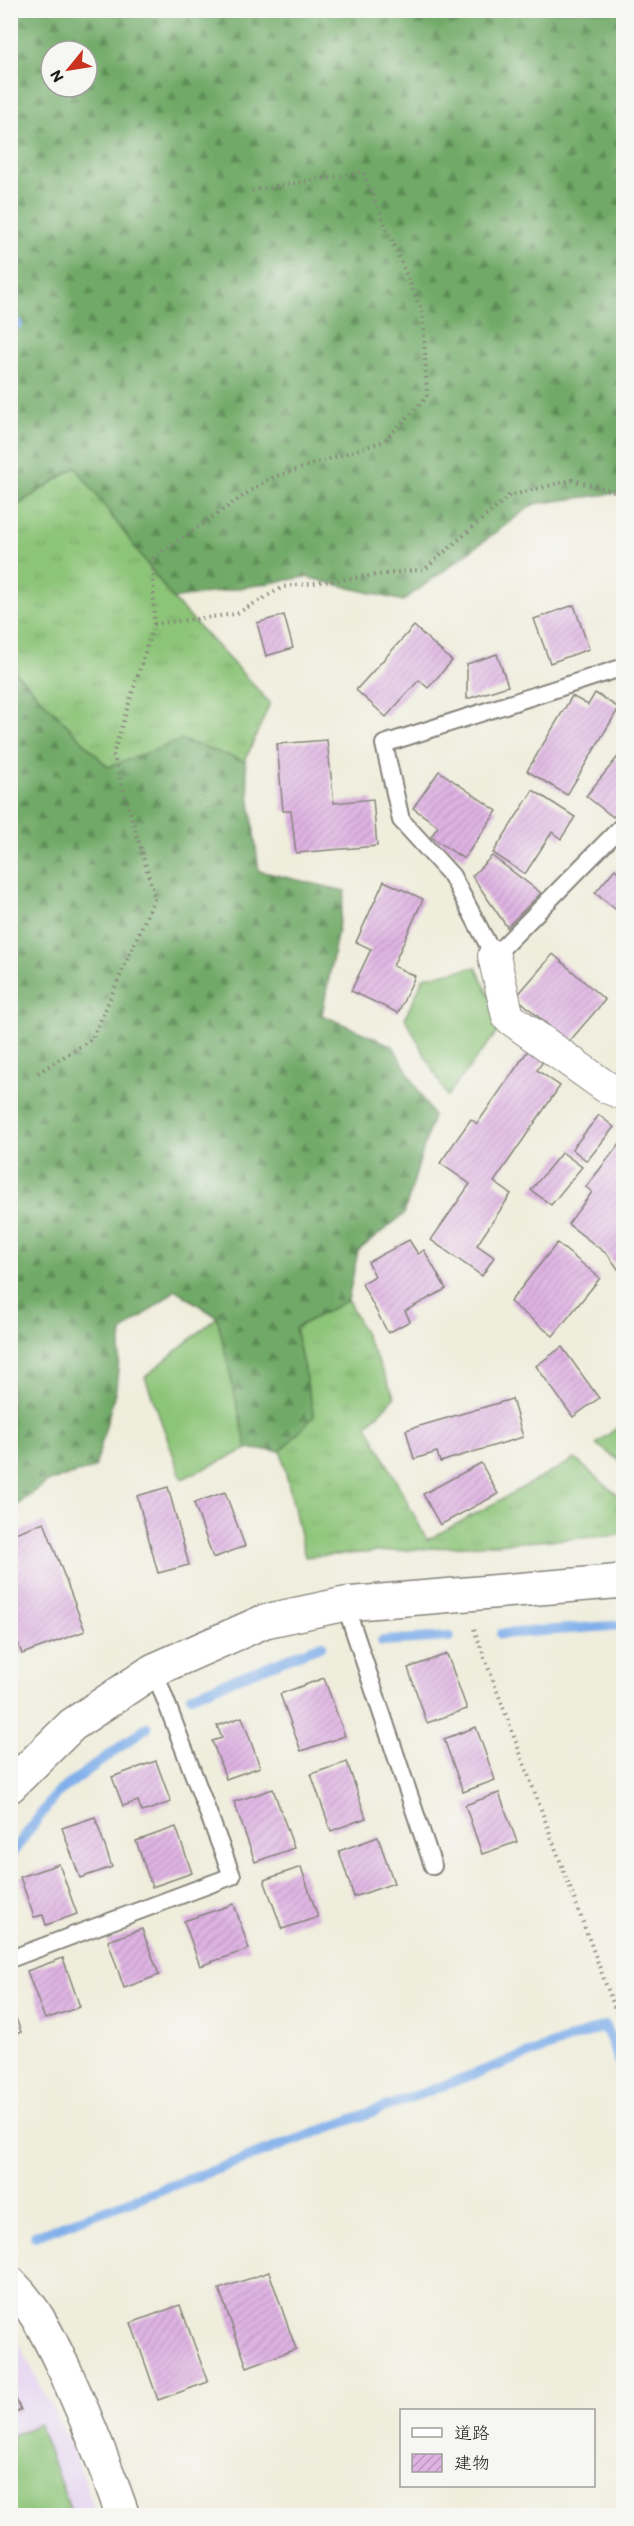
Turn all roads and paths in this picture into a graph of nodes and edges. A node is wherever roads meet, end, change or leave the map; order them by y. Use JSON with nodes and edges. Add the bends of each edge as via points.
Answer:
{"nodes":[{"id":1,"x":249,"y":191,"type":"dead end"},
{"id":2,"x":624,"y":494,"type":"edge"},
{"id":3,"x":154,"y":624,"type":"junction"},
{"id":4,"x":624,"y":667,"type":"edge"},
{"id":5,"x":624,"y":824,"type":"edge"},
{"id":6,"x":494,"y":956,"type":"junction"},
{"id":7,"x":39,"y":1073,"type":"dead end"},
{"id":8,"x":624,"y":1094,"type":"edge"},
{"id":9,"x":624,"y":1581,"type":"edge"},
{"id":10,"x":468,"y":1592,"type":"junction"},
{"id":11,"x":345,"y":1604,"type":"junction"},
{"id":12,"x":154,"y":1670,"type":"junction"},
{"id":13,"x":10,"y":1786,"type":"edge"},
{"id":14,"x":434,"y":1866,"type":"dead end"},
{"id":15,"x":10,"y":1959,"type":"edge"},
{"id":16,"x":624,"y":2033,"type":"edge"},
{"id":17,"x":10,"y":2283,"type":"edge"},
{"id":18,"x":123,"y":2516,"type":"edge"}],
"edges":[{"from":1,"to":3,"type":"path","via":[[363,172],[423,314],[427,397],[384,441],[268,479],[153,558]]},
{"from":2,"to":3,"type":"path","via":[[572,480],[509,496],[425,569],[283,587],[236,614]]},
{"from":3,"to":7,"type":"path","via":[[113,754],[155,897],[92,1039]]},
{"from":4,"to":6,"type":"lane","via":[[384,744],[401,820],[452,876]]},
{"from":5,"to":6,"type":"lane"},
{"from":6,"to":8,"type":"street","via":[[508,1017],[606,1087]]},
{"from":9,"to":10,"type":"street"},
{"from":10,"to":11,"type":"street"},
{"from":10,"to":16,"type":"path","via":[[476,1636]]},
{"from":11,"to":12,"type":"street","via":[[265,1621]]},
{"from":11,"to":14,"type":"lane"},
{"from":12,"to":13,"type":"street","via":[[72,1725]]},
{"from":12,"to":15,"type":"lane","via":[[232,1876]]},
{"from":17,"to":18,"type":"street","via":[[28,2300],[51,2342],[96,2439]]}]}
